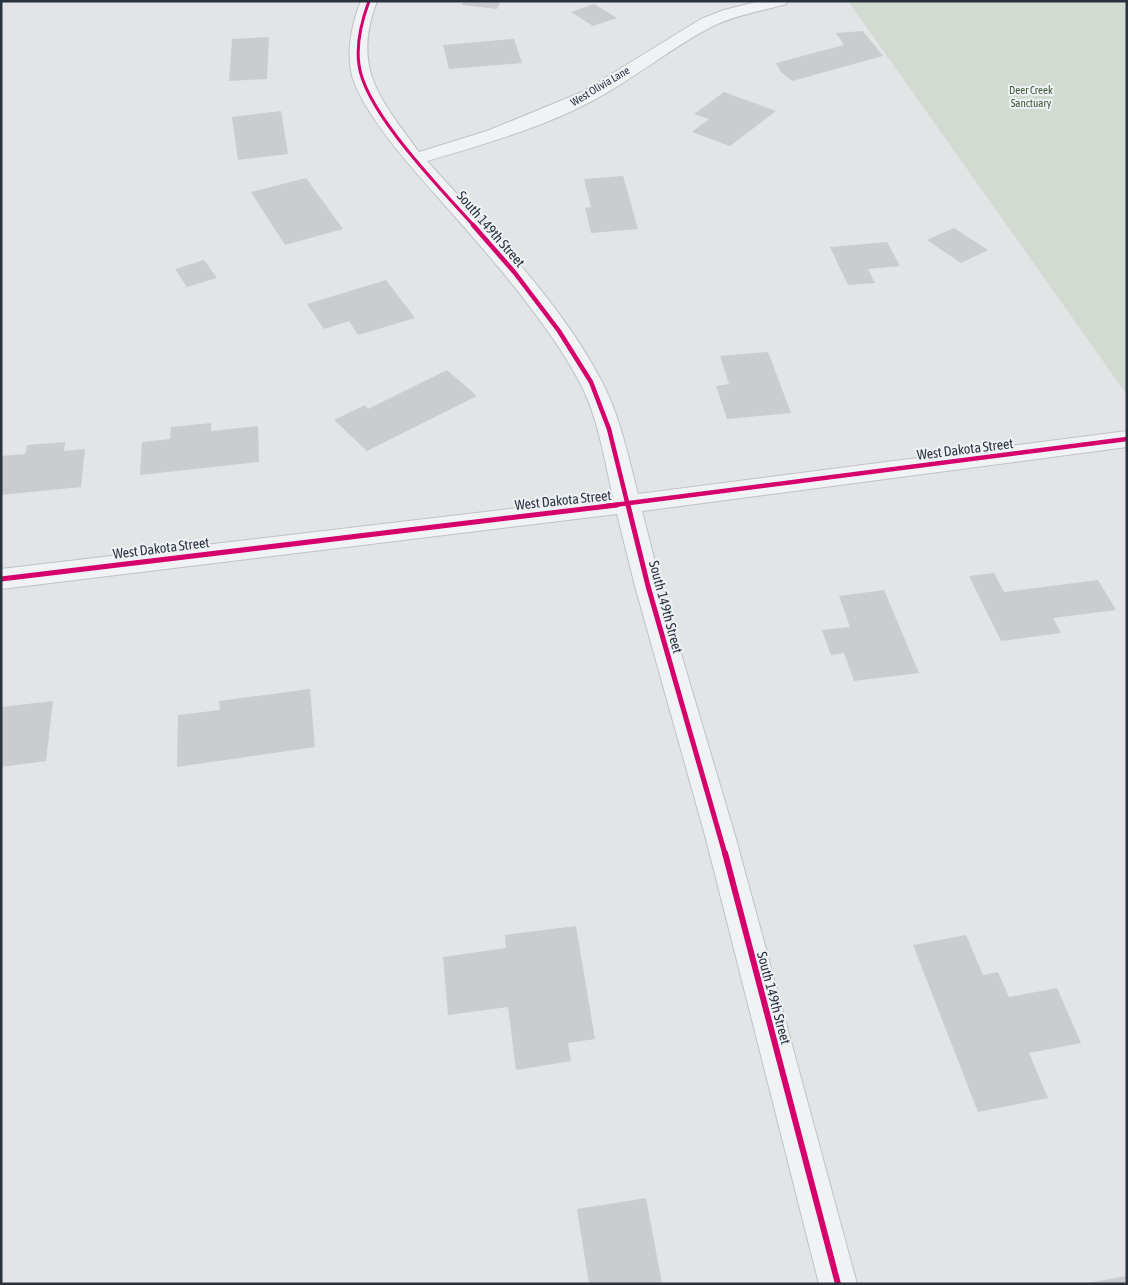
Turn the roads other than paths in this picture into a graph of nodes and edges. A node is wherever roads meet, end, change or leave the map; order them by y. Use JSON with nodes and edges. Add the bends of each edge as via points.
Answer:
{"nodes":[{"id":1,"x":368,"y":1,"type":"edge"},
{"id":2,"x":780,"y":1,"type":"edge"},
{"id":3,"x":415,"y":159,"type":"junction"},
{"id":4,"x":1127,"y":439,"type":"edge"},
{"id":5,"x":628,"y":504,"type":"junction"},
{"id":6,"x":1,"y":579,"type":"edge"},
{"id":7,"x":838,"y":1284,"type":"edge"}],
"edges":[{"from":1,"to":3,"type":"street","name":"South 149th Street","via":[[358,51],[363,82],[377,108]]},
{"from":2,"to":3,"type":"street","name":"West Olivia Lane","via":[[737,11],[707,23],[588,96],[553,112],[494,135]]},
{"from":3,"to":5,"type":"street","name":"South 149th Street","via":[[515,273],[559,331],[591,382],[609,429]]},
{"from":4,"to":5,"type":"street","name":"West Dakota Street"},
{"from":5,"to":6,"type":"street","name":"West Dakota Street"},
{"from":5,"to":7,"type":"street","name":"South 149th Street","via":[[648,586],[721,839]]}]}
